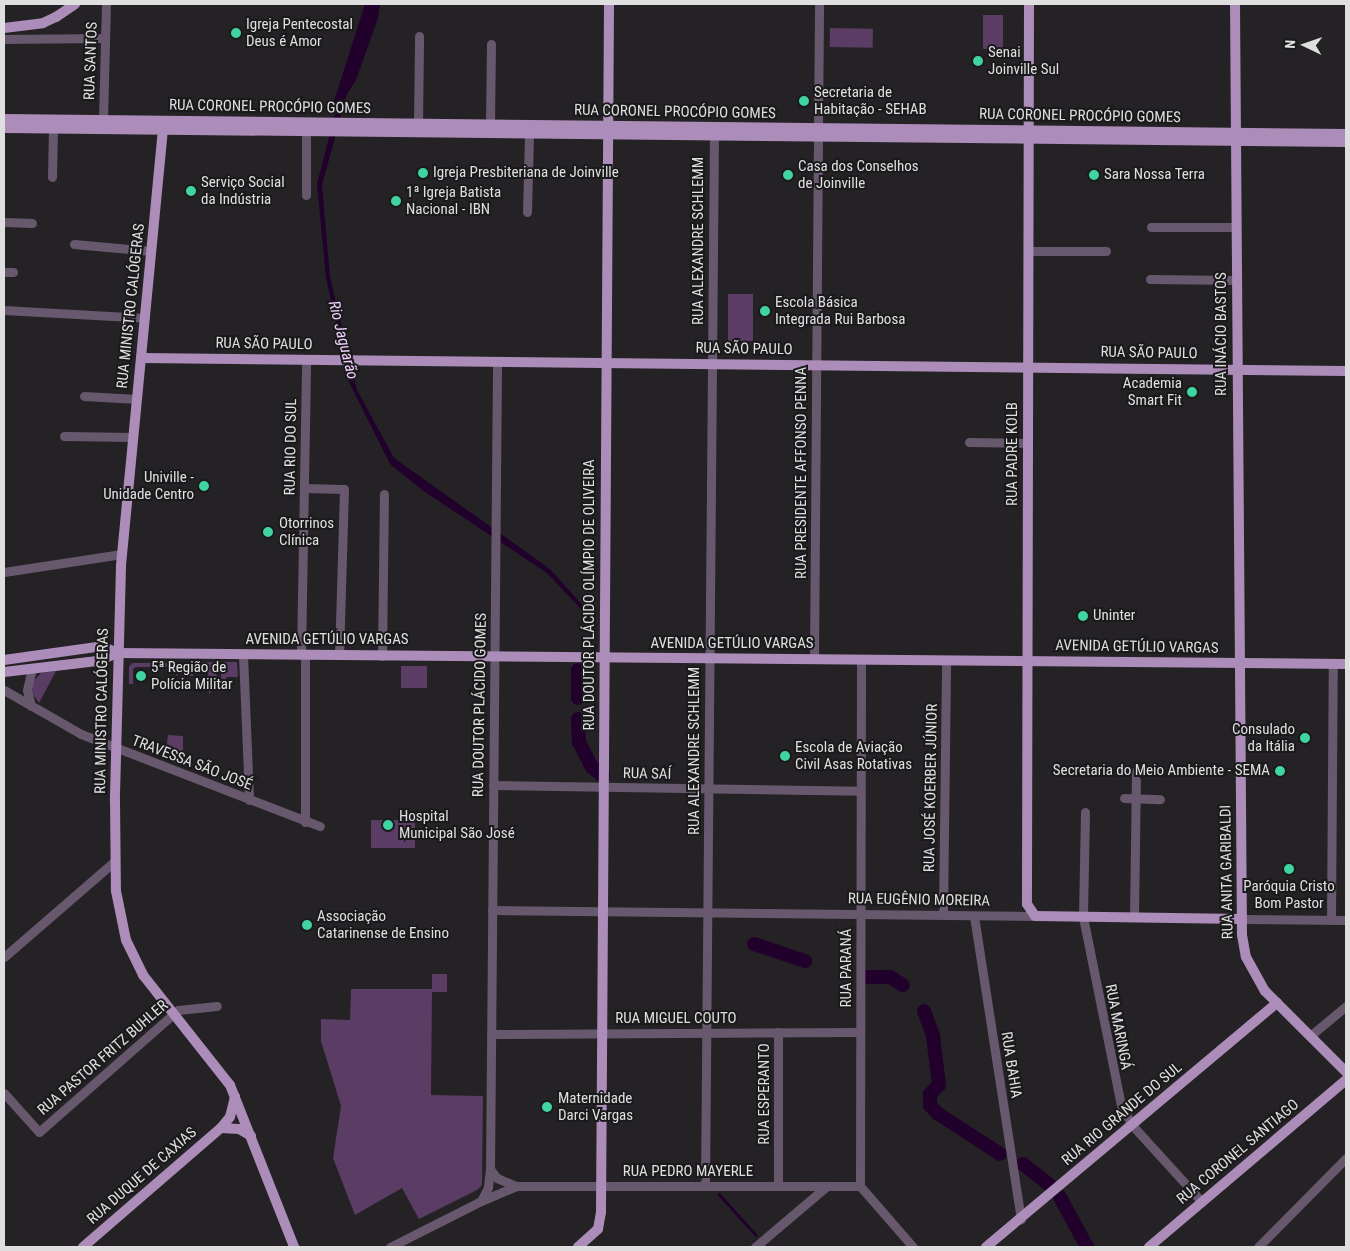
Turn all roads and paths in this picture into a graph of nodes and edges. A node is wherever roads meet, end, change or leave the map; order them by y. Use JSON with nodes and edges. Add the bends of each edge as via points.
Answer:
{"nodes":[{"id":1,"x":75,"y":4,"type":"edge"},
{"id":2,"x":106,"y":4,"type":"edge"},
{"id":3,"x":609,"y":4,"type":"edge"},
{"id":4,"x":819,"y":4,"type":"edge"},
{"id":5,"x":1029,"y":4,"type":"edge"},
{"id":6,"x":1235,"y":4,"type":"edge"},
{"id":7,"x":4,"y":28,"type":"edge"},
{"id":8,"x":419,"y":36,"type":"dead end"},
{"id":9,"x":105,"y":38,"type":"junction"},
{"id":10,"x":4,"y":39,"type":"edge"},
{"id":11,"x":491,"y":44,"type":"dead end"},
{"id":12,"x":4,"y":119,"type":"edge"},
{"id":13,"x":103,"y":120,"type":"junction"},
{"id":14,"x":418,"y":124,"type":"junction"},
{"id":15,"x":490,"y":125,"type":"junction"},
{"id":16,"x":326,"y":127,"type":"junction"},
{"id":17,"x":345,"y":127,"type":"junction"},
{"id":18,"x":4,"y":128,"type":"edge"},
{"id":19,"x":53,"y":128,"type":"junction"},
{"id":20,"x":163,"y":129,"type":"junction"},
{"id":21,"x":608,"y":130,"type":"junction"},
{"id":22,"x":306,"y":131,"type":"junction"},
{"id":23,"x":818,"y":132,"type":"junction"},
{"id":24,"x":529,"y":134,"type":"junction"},
{"id":25,"x":1346,"y":134,"type":"edge"},
{"id":26,"x":1028,"y":135,"type":"junction"},
{"id":27,"x":714,"y":136,"type":"junction"},
{"id":28,"x":1236,"y":137,"type":"junction"},
{"id":29,"x":1346,"y":142,"type":"edge"},
{"id":30,"x":52,"y":177,"type":"dead end"},
{"id":31,"x":306,"y":195,"type":"dead end"},
{"id":32,"x":527,"y":212,"type":"dead end"},
{"id":33,"x":4,"y":222,"type":"edge"},
{"id":34,"x":32,"y":223,"type":"dead end"},
{"id":35,"x":1151,"y":227,"type":"dead end"},
{"id":36,"x":1236,"y":227,"type":"junction"},
{"id":37,"x":74,"y":244,"type":"dead end"},
{"id":38,"x":151,"y":251,"type":"junction"},
{"id":39,"x":1028,"y":251,"type":"junction"},
{"id":40,"x":1106,"y":251,"type":"dead end"},
{"id":41,"x":1150,"y":279,"type":"dead end"},
{"id":42,"x":1237,"y":280,"type":"junction"},
{"id":43,"x":4,"y":310,"type":"edge"},
{"id":44,"x":145,"y":318,"type":"junction"},
{"id":45,"x":141,"y":358,"type":"junction"},
{"id":46,"x":306,"y":360,"type":"junction"},
{"id":47,"x":497,"y":362,"type":"junction"},
{"id":48,"x":607,"y":363,"type":"junction"},
{"id":49,"x":712,"y":364,"type":"junction"},
{"id":50,"x":816,"y":365,"type":"junction"},
{"id":51,"x":1028,"y":367,"type":"junction"},
{"id":52,"x":1238,"y":369,"type":"junction"},
{"id":53,"x":1346,"y":370,"type":"edge"},
{"id":54,"x":84,"y":396,"type":"dead end"},
{"id":55,"x":137,"y":400,"type":"junction"},
{"id":56,"x":64,"y":436,"type":"dead end"},
{"id":57,"x":133,"y":437,"type":"junction"},
{"id":58,"x":969,"y":442,"type":"dead end"},
{"id":59,"x":1028,"y":442,"type":"junction"},
{"id":60,"x":304,"y":488,"type":"junction"},
{"id":61,"x":384,"y":494,"type":"dead end"},
{"id":62,"x":122,"y":554,"type":"junction"},
{"id":63,"x":4,"y":572,"type":"edge"},
{"id":64,"x":118,"y":653,"type":"junction"},
{"id":65,"x":243,"y":655,"type":"junction"},
{"id":66,"x":303,"y":655,"type":"junction"},
{"id":67,"x":339,"y":655,"type":"junction"},
{"id":68,"x":382,"y":656,"type":"junction"},
{"id":69,"x":494,"y":657,"type":"junction"},
{"id":70,"x":605,"y":658,"type":"junction"},
{"id":71,"x":710,"y":658,"type":"junction"},
{"id":72,"x":4,"y":660,"type":"edge"},
{"id":73,"x":814,"y":660,"type":"junction"},
{"id":74,"x":861,"y":660,"type":"junction"},
{"id":75,"x":946,"y":661,"type":"junction"},
{"id":76,"x":1028,"y":661,"type":"junction"},
{"id":77,"x":1240,"y":663,"type":"junction"},
{"id":78,"x":1333,"y":664,"type":"junction"},
{"id":79,"x":1346,"y":664,"type":"edge"},
{"id":80,"x":32,"y":669,"type":"junction"},
{"id":81,"x":4,"y":672,"type":"edge"},
{"id":82,"x":4,"y":690,"type":"edge"},
{"id":83,"x":31,"y":706,"type":"junction"},
{"id":84,"x":117,"y":749,"type":"junction"},
{"id":85,"x":1136,"y":771,"type":"dead end"},
{"id":86,"x":493,"y":785,"type":"junction"},
{"id":87,"x":604,"y":787,"type":"junction"},
{"id":88,"x":709,"y":788,"type":"junction"},
{"id":89,"x":860,"y":791,"type":"junction"},
{"id":90,"x":1124,"y":798,"type":"dead end"},
{"id":91,"x":1135,"y":798,"type":"junction"},
{"id":92,"x":1160,"y":799,"type":"dead end"},
{"id":93,"x":248,"y":800,"type":"junction"},
{"id":94,"x":1085,"y":812,"type":"dead end"},
{"id":95,"x":305,"y":822,"type":"junction"},
{"id":96,"x":320,"y":826,"type":"dead end"},
{"id":97,"x":114,"y":861,"type":"junction"},
{"id":98,"x":1028,"y":904,"type":"junction"},
{"id":99,"x":492,"y":910,"type":"junction"},
{"id":100,"x":603,"y":911,"type":"junction"},
{"id":101,"x":708,"y":912,"type":"junction"},
{"id":102,"x":860,"y":914,"type":"junction"},
{"id":103,"x":943,"y":915,"type":"junction"},
{"id":104,"x":974,"y":916,"type":"junction"},
{"id":105,"x":1019,"y":916,"type":"junction"},
{"id":106,"x":1036,"y":916,"type":"junction"},
{"id":107,"x":1084,"y":917,"type":"junction"},
{"id":108,"x":1134,"y":918,"type":"junction"},
{"id":109,"x":1242,"y":919,"type":"junction"},
{"id":110,"x":1331,"y":920,"type":"junction"},
{"id":111,"x":1346,"y":920,"type":"edge"},
{"id":112,"x":4,"y":957,"type":"edge"},
{"id":113,"x":1277,"y":1003,"type":"junction"},
{"id":114,"x":217,"y":1006,"type":"dead end"},
{"id":115,"x":1346,"y":1006,"type":"edge"},
{"id":116,"x":173,"y":1014,"type":"junction"},
{"id":117,"x":778,"y":1032,"type":"junction"},
{"id":118,"x":860,"y":1032,"type":"junction"},
{"id":119,"x":707,"y":1033,"type":"junction"},
{"id":120,"x":491,"y":1034,"type":"junction"},
{"id":121,"x":602,"y":1034,"type":"junction"},
{"id":122,"x":1310,"y":1036,"type":"junction"},
{"id":123,"x":1346,"y":1072,"type":"edge"},
{"id":124,"x":1346,"y":1080,"type":"edge"},
{"id":125,"x":4,"y":1093,"type":"edge"},
{"id":126,"x":235,"y":1096,"type":"junction"},
{"id":127,"x":1132,"y":1125,"type":"junction"},
{"id":128,"x":221,"y":1128,"type":"junction"},
{"id":129,"x":251,"y":1136,"type":"junction"},
{"id":130,"x":1346,"y":1158,"type":"edge"},
{"id":131,"x":490,"y":1168,"type":"junction"},
{"id":132,"x":516,"y":1186,"type":"junction"},
{"id":133,"x":601,"y":1186,"type":"junction"},
{"id":134,"x":706,"y":1186,"type":"junction"},
{"id":135,"x":778,"y":1186,"type":"junction"},
{"id":136,"x":827,"y":1186,"type":"junction"},
{"id":137,"x":860,"y":1186,"type":"junction"},
{"id":138,"x":480,"y":1201,"type":"junction"},
{"id":139,"x":1202,"y":1202,"type":"junction"},
{"id":140,"x":1020,"y":1218,"type":"junction"},
{"id":141,"x":82,"y":1247,"type":"edge"},
{"id":142,"x":294,"y":1247,"type":"edge"},
{"id":143,"x":390,"y":1247,"type":"edge"},
{"id":144,"x":578,"y":1247,"type":"edge"},
{"id":145,"x":755,"y":1247,"type":"edge"},
{"id":146,"x":913,"y":1247,"type":"edge"},
{"id":147,"x":986,"y":1247,"type":"edge"},
{"id":148,"x":1149,"y":1247,"type":"edge"},
{"id":149,"x":1258,"y":1247,"type":"edge"}],
"edges":[{"from":1,"to":7,"type":"main road","via":[[42,23]]},
{"from":2,"to":9,"type":"street","name":"RUA SANTOS"},
{"from":3,"to":21,"type":"main road","name":"RUA DOUTOR PLÁCIDO OLÍMPIO DE OLIVEIRA"},
{"from":4,"to":23,"type":"street","name":"RUA PRESIDENTE AFFONSO PENNA"},
{"from":5,"to":26,"type":"main road","name":"RUA PADRE KOLB"},
{"from":6,"to":28,"type":"main road","name":"RUA INÁCIO BASTOS"},
{"from":8,"to":14,"type":"street"},
{"from":9,"to":10,"type":"street"},
{"from":9,"to":13,"type":"street","name":"RUA SANTOS"},
{"from":11,"to":15,"type":"street"},
{"from":12,"to":13,"type":"main road","name":"RUA CORONEL PROCÓPIO GOMES"},
{"from":13,"to":16,"type":"main road","name":"RUA CORONEL PROCÓPIO GOMES"},
{"from":14,"to":15,"type":"main road","name":"RUA CORONEL PROCÓPIO GOMES"},
{"from":14,"to":17,"type":"main road","name":"RUA CORONEL PROCÓPIO GOMES"},
{"from":15,"to":21,"type":"main road","name":"RUA CORONEL PROCÓPIO GOMES"},
{"from":16,"to":17,"type":"main road","name":"RUA CORONEL PROCÓPIO GOMES"},
{"from":16,"to":22,"type":"main road","name":"RUA CORONEL PROCÓPIO GOMES"},
{"from":17,"to":24,"type":"main road","name":"RUA CORONEL PROCÓPIO GOMES"},
{"from":18,"to":19,"type":"main road","name":"RUA CORONEL PROCÓPIO GOMES"},
{"from":19,"to":20,"type":"main road","name":"RUA CORONEL PROCÓPIO GOMES"},
{"from":19,"to":30,"type":"street"},
{"from":20,"to":22,"type":"main road","name":"RUA CORONEL PROCÓPIO GOMES"},
{"from":20,"to":38,"type":"main road","name":"RUA MINISTRO CALÓGERAS"},
{"from":21,"to":23,"type":"main road","name":"RUA CORONEL PROCÓPIO GOMES"},
{"from":21,"to":24,"type":"main road","name":"RUA CORONEL PROCÓPIO GOMES"},
{"from":21,"to":27,"type":"main road","name":"RUA CORONEL PROCÓPIO GOMES"},
{"from":21,"to":48,"type":"main road","name":"RUA DOUTOR PLÁCIDO OLÍMPIO DE OLIVEIRA"},
{"from":22,"to":31,"type":"street"},
{"from":23,"to":26,"type":"main road","name":"RUA CORONEL PROCÓPIO GOMES"},
{"from":23,"to":27,"type":"main road","name":"RUA CORONEL PROCÓPIO GOMES"},
{"from":23,"to":50,"type":"street","name":"RUA PRESIDENTE AFFONSO PENNA"},
{"from":24,"to":32,"type":"street"},
{"from":25,"to":28,"type":"main road","name":"RUA CORONEL PROCÓPIO GOMES"},
{"from":26,"to":28,"type":"main road","name":"RUA CORONEL PROCÓPIO GOMES"},
{"from":26,"to":39,"type":"main road","name":"RUA PADRE KOLB"},
{"from":27,"to":49,"type":"street","name":"RUA ALEXANDRE SCHLEMM"},
{"from":28,"to":29,"type":"main road","name":"RUA CORONEL PROCÓPIO GOMES"},
{"from":28,"to":36,"type":"main road","name":"RUA INÁCIO BASTOS"},
{"from":33,"to":34,"type":"street"},
{"from":35,"to":36,"type":"street"},
{"from":36,"to":42,"type":"main road","name":"RUA INÁCIO BASTOS"},
{"from":37,"to":38,"type":"street"},
{"from":38,"to":44,"type":"main road","name":"RUA MINISTRO CALÓGERAS"},
{"from":39,"to":40,"type":"street"},
{"from":39,"to":51,"type":"main road","name":"RUA PADRE KOLB"},
{"from":41,"to":42,"type":"street"},
{"from":42,"to":52,"type":"main road","name":"RUA INÁCIO BASTOS"},
{"from":43,"to":44,"type":"street"},
{"from":44,"to":45,"type":"main road","name":"RUA MINISTRO CALÓGERAS"},
{"from":45,"to":46,"type":"main road","name":"RUA SÃO PAULO"},
{"from":45,"to":55,"type":"main road","name":"RUA MINISTRO CALÓGERAS"},
{"from":46,"to":47,"type":"main road","name":"RUA SÃO PAULO"},
{"from":46,"to":60,"type":"street","name":"RUA RIO DO SUL"},
{"from":47,"to":48,"type":"main road","name":"RUA SÃO PAULO"},
{"from":47,"to":69,"type":"street","name":"RUA DOUTOR PLÁCIDO GOMES"},
{"from":48,"to":49,"type":"main road","name":"RUA SÃO PAULO"},
{"from":48,"to":70,"type":"main road","name":"RUA DOUTOR PLÁCIDO OLÍMPIO DE OLIVEIRA"},
{"from":49,"to":50,"type":"main road","name":"RUA SÃO PAULO"},
{"from":49,"to":71,"type":"street","name":"RUA ALEXANDRE SCHLEMM"},
{"from":50,"to":51,"type":"main road","name":"RUA SÃO PAULO"},
{"from":50,"to":73,"type":"street","name":"RUA PRESIDENTE AFFONSO PENNA"},
{"from":51,"to":52,"type":"main road","name":"RUA SÃO PAULO"},
{"from":51,"to":59,"type":"main road","name":"RUA PADRE KOLB"},
{"from":52,"to":53,"type":"main road","name":"RUA SÃO PAULO"},
{"from":52,"to":77,"type":"main road","name":"RUA INÁCIO BASTOS"},
{"from":54,"to":55,"type":"street"},
{"from":55,"to":57,"type":"main road","name":"RUA MINISTRO CALÓGERAS"},
{"from":56,"to":57,"type":"street"},
{"from":57,"to":62,"type":"main road","name":"RUA MINISTRO CALÓGERAS"},
{"from":58,"to":59,"type":"street"},
{"from":59,"to":76,"type":"main road","name":"RUA PADRE KOLB"},
{"from":60,"to":66,"type":"street","name":"RUA RIO DO SUL"},
{"from":60,"to":67,"type":"street","via":[[344,489]]},
{"from":61,"to":68,"type":"street"},
{"from":62,"to":63,"type":"street"},
{"from":62,"to":64,"type":"main road","name":"RUA MINISTRO CALÓGERAS"},
{"from":64,"to":65,"type":"main road","name":"AVENIDA GETÚLIO VARGAS"},
{"from":64,"to":72,"type":"main road","via":[[97,647]]},
{"from":64,"to":80,"type":"main road","via":[[97,661]]},
{"from":64,"to":84,"type":"main road","name":"RUA MINISTRO CALÓGERAS"},
{"from":65,"to":66,"type":"main road","name":"AVENIDA GETÚLIO VARGAS"},
{"from":65,"to":93,"type":"street"},
{"from":66,"to":67,"type":"main road","name":"AVENIDA GETÚLIO VARGAS"},
{"from":66,"to":95,"type":"street","name":"RUA RIO DO SUL"},
{"from":67,"to":68,"type":"main road","name":"AVENIDA GETÚLIO VARGAS"},
{"from":68,"to":69,"type":"main road","name":"AVENIDA GETÚLIO VARGAS"},
{"from":69,"to":70,"type":"main road","name":"AVENIDA GETÚLIO VARGAS"},
{"from":69,"to":86,"type":"street","name":"RUA DOUTOR PLÁCIDO GOMES"},
{"from":70,"to":71,"type":"main road","name":"AVENIDA GETÚLIO VARGAS"},
{"from":70,"to":87,"type":"main road","name":"RUA DOUTOR PLÁCIDO OLÍMPIO DE OLIVEIRA"},
{"from":71,"to":73,"type":"main road","name":"AVENIDA GETÚLIO VARGAS"},
{"from":71,"to":88,"type":"street","name":"RUA ALEXANDRE SCHLEMM"},
{"from":73,"to":74,"type":"main road","name":"AVENIDA GETÚLIO VARGAS"},
{"from":74,"to":75,"type":"main road","name":"AVENIDA GETÚLIO VARGAS"},
{"from":74,"to":89,"type":"street","name":"RUA PARANÁ"},
{"from":75,"to":76,"type":"main road","name":"AVENIDA GETÚLIO VARGAS"},
{"from":75,"to":103,"type":"street","name":"RUA JOSÉ KOERBER JÚNIOR"},
{"from":76,"to":77,"type":"main road","name":"AVENIDA GETÚLIO VARGAS"},
{"from":76,"to":98,"type":"main road","name":"RUA PADRE KOLB"},
{"from":77,"to":78,"type":"main road","name":"AVENIDA GETÚLIO VARGAS"},
{"from":77,"to":109,"type":"main road","name":"RUA ANITA GARIBALDI"},
{"from":78,"to":79,"type":"main road","name":"AVENIDA GETÚLIO VARGAS"},
{"from":78,"to":110,"type":"street"},
{"from":80,"to":81,"type":"main road"},
{"from":80,"to":83,"type":"street","via":[[28,690]]},
{"from":82,"to":83,"type":"street","name":"TRAVESSA SÃO JOSÉ"},
{"from":83,"to":84,"type":"street","name":"TRAVESSA SÃO JOSÉ"},
{"from":84,"to":93,"type":"street","name":"TRAVESSA SÃO JOSÉ"},
{"from":84,"to":97,"type":"main road","name":"RUA MINISTRO CALÓGERAS"},
{"from":85,"to":91,"type":"street"},
{"from":86,"to":87,"type":"street","name":"RUA SAÍ"},
{"from":86,"to":99,"type":"street","name":"RUA DOUTOR PLÁCIDO GOMES"},
{"from":87,"to":88,"type":"street","name":"RUA SAÍ"},
{"from":87,"to":100,"type":"main road","name":"RUA DOUTOR PLÁCIDO OLÍMPIO DE OLIVEIRA"},
{"from":88,"to":89,"type":"street","name":"RUA SAÍ"},
{"from":88,"to":101,"type":"street","name":"RUA ALEXANDRE SCHLEMM"},
{"from":89,"to":102,"type":"street","name":"RUA PARANÁ"},
{"from":90,"to":91,"type":"street"},
{"from":91,"to":92,"type":"street"},
{"from":91,"to":108,"type":"street"},
{"from":93,"to":95,"type":"street","name":"TRAVESSA SÃO JOSÉ"},
{"from":94,"to":107,"type":"street","name":"RUA MARINGÁ"},
{"from":95,"to":96,"type":"street","name":"TRAVESSA SÃO JOSÉ"},
{"from":97,"to":112,"type":"street"},
{"from":97,"to":116,"type":"main road","name":"RUA MINISTRO CALÓGERAS","via":[[118,908],[126,940],[143,975]]},
{"from":98,"to":105,"type":"street"},
{"from":98,"to":106,"type":"main road"},
{"from":99,"to":100,"type":"street","name":"RUA EUGÊNIO MOREIRA"},
{"from":99,"to":120,"type":"street","name":"RUA DOUTOR PLÁCIDO GOMES"},
{"from":100,"to":101,"type":"street","name":"RUA EUGÊNIO MOREIRA"},
{"from":100,"to":121,"type":"main road","name":"RUA DOUTOR PLÁCIDO OLÍMPIO DE OLIVEIRA"},
{"from":101,"to":102,"type":"street","name":"RUA EUGÊNIO MOREIRA"},
{"from":101,"to":119,"type":"street","name":"RUA ALEXANDRE SCHLEMM"},
{"from":102,"to":103,"type":"street","name":"RUA EUGÊNIO MOREIRA"},
{"from":102,"to":118,"type":"street","name":"RUA PARANÁ"},
{"from":103,"to":104,"type":"street","name":"RUA EUGÊNIO MOREIRA"},
{"from":104,"to":105,"type":"street","name":"RUA EUGÊNIO MOREIRA"},
{"from":104,"to":140,"type":"street","name":"RUA BAHIA"},
{"from":105,"to":106,"type":"street","name":"RUA EUGÊNIO MOREIRA"},
{"from":106,"to":107,"type":"main road","name":"RUA EUGÊNIO MOREIRA"},
{"from":107,"to":108,"type":"main road","name":"RUA EUGÊNIO MOREIRA"},
{"from":107,"to":127,"type":"street","name":"RUA MARINGÁ","via":[[1117,1092],[1125,1116]]},
{"from":108,"to":109,"type":"main road","name":"RUA EUGÊNIO MOREIRA"},
{"from":109,"to":110,"type":"street","name":"RUA EUGÊNIO MOREIRA"},
{"from":109,"to":113,"type":"main road","name":"RUA ANITA GARIBALDI","via":[[1246,957],[1258,980]]},
{"from":110,"to":111,"type":"street","name":"RUA EUGÊNIO MOREIRA"},
{"from":113,"to":122,"type":"main road","name":"RUA ANITA GARIBALDI"},
{"from":113,"to":127,"type":"main road","name":"RUA RIO GRANDE DO SUL"},
{"from":114,"to":116,"type":"street","name":"RUA PASTOR FRITZ BUHLER","via":[[181,1008]]},
{"from":115,"to":122,"type":"street"},
{"from":116,"to":125,"type":"street","name":"RUA PASTOR FRITZ BUHLER","via":[[39,1132]]},
{"from":116,"to":126,"type":"main road","name":"RUA MINISTRO CALÓGERAS","via":[[225,1076]]},
{"from":117,"to":118,"type":"street","name":"RUA MIGUEL COUTO"},
{"from":117,"to":119,"type":"street","name":"RUA MIGUEL COUTO"},
{"from":117,"to":135,"type":"street","name":"RUA ESPERANTO"},
{"from":118,"to":137,"type":"street","name":"RUA PARANÁ"},
{"from":119,"to":121,"type":"street","name":"RUA MIGUEL COUTO"},
{"from":119,"to":134,"type":"street","name":"RUA ALEXANDRE SCHLEMM"},
{"from":120,"to":121,"type":"street","name":"RUA MIGUEL COUTO"},
{"from":120,"to":131,"type":"street","name":"RUA DOUTOR PLÁCIDO GOMES"},
{"from":121,"to":133,"type":"main road","name":"RUA DOUTOR PLÁCIDO OLÍMPIO DE OLIVEIRA"},
{"from":122,"to":123,"type":"main road","name":"RUA ANITA GARIBALDI"},
{"from":124,"to":139,"type":"main road","name":"RUA CORONEL SANTIAGO"},
{"from":126,"to":128,"type":"main road","name":"RUA DUQUE DE CAXIAS","via":[[233,1111]]},
{"from":126,"to":129,"type":"main road","name":"RUA MINISTRO CALÓGERAS"},
{"from":127,"to":139,"type":"street","name":"RUA MARINGÁ"},
{"from":127,"to":140,"type":"main road","name":"RUA RIO GRANDE DO SUL"},
{"from":128,"to":129,"type":"main road","via":[[239,1129]]},
{"from":128,"to":141,"type":"main road","name":"RUA DUQUE DE CAXIAS"},
{"from":129,"to":142,"type":"main road","name":"RUA MINISTRO CALÓGERAS"},
{"from":130,"to":149,"type":"street"},
{"from":131,"to":132,"type":"street","via":[[497,1178]]},
{"from":131,"to":138,"type":"street","name":"RUA DOUTOR PLÁCIDO GOMES","via":[[488,1187]]},
{"from":132,"to":133,"type":"street","name":"RUA PEDRO MAYERLE"},
{"from":132,"to":138,"type":"street"},
{"from":133,"to":134,"type":"street","name":"RUA PEDRO MAYERLE"},
{"from":133,"to":144,"type":"main road","name":"RUA DOUTOR PLÁCIDO OLÍMPIO DE OLIVEIRA","via":[[598,1229]]},
{"from":134,"to":135,"type":"street","name":"RUA PEDRO MAYERLE"},
{"from":135,"to":136,"type":"street","name":"RUA PEDRO MAYERLE"},
{"from":136,"to":137,"type":"street","name":"RUA PEDRO MAYERLE"},
{"from":136,"to":145,"type":"street"},
{"from":137,"to":146,"type":"street"},
{"from":138,"to":143,"type":"street"},
{"from":139,"to":148,"type":"main road","name":"RUA CORONEL SANTIAGO"},
{"from":140,"to":147,"type":"main road","name":"RUA RIO GRANDE DO SUL"}]}
